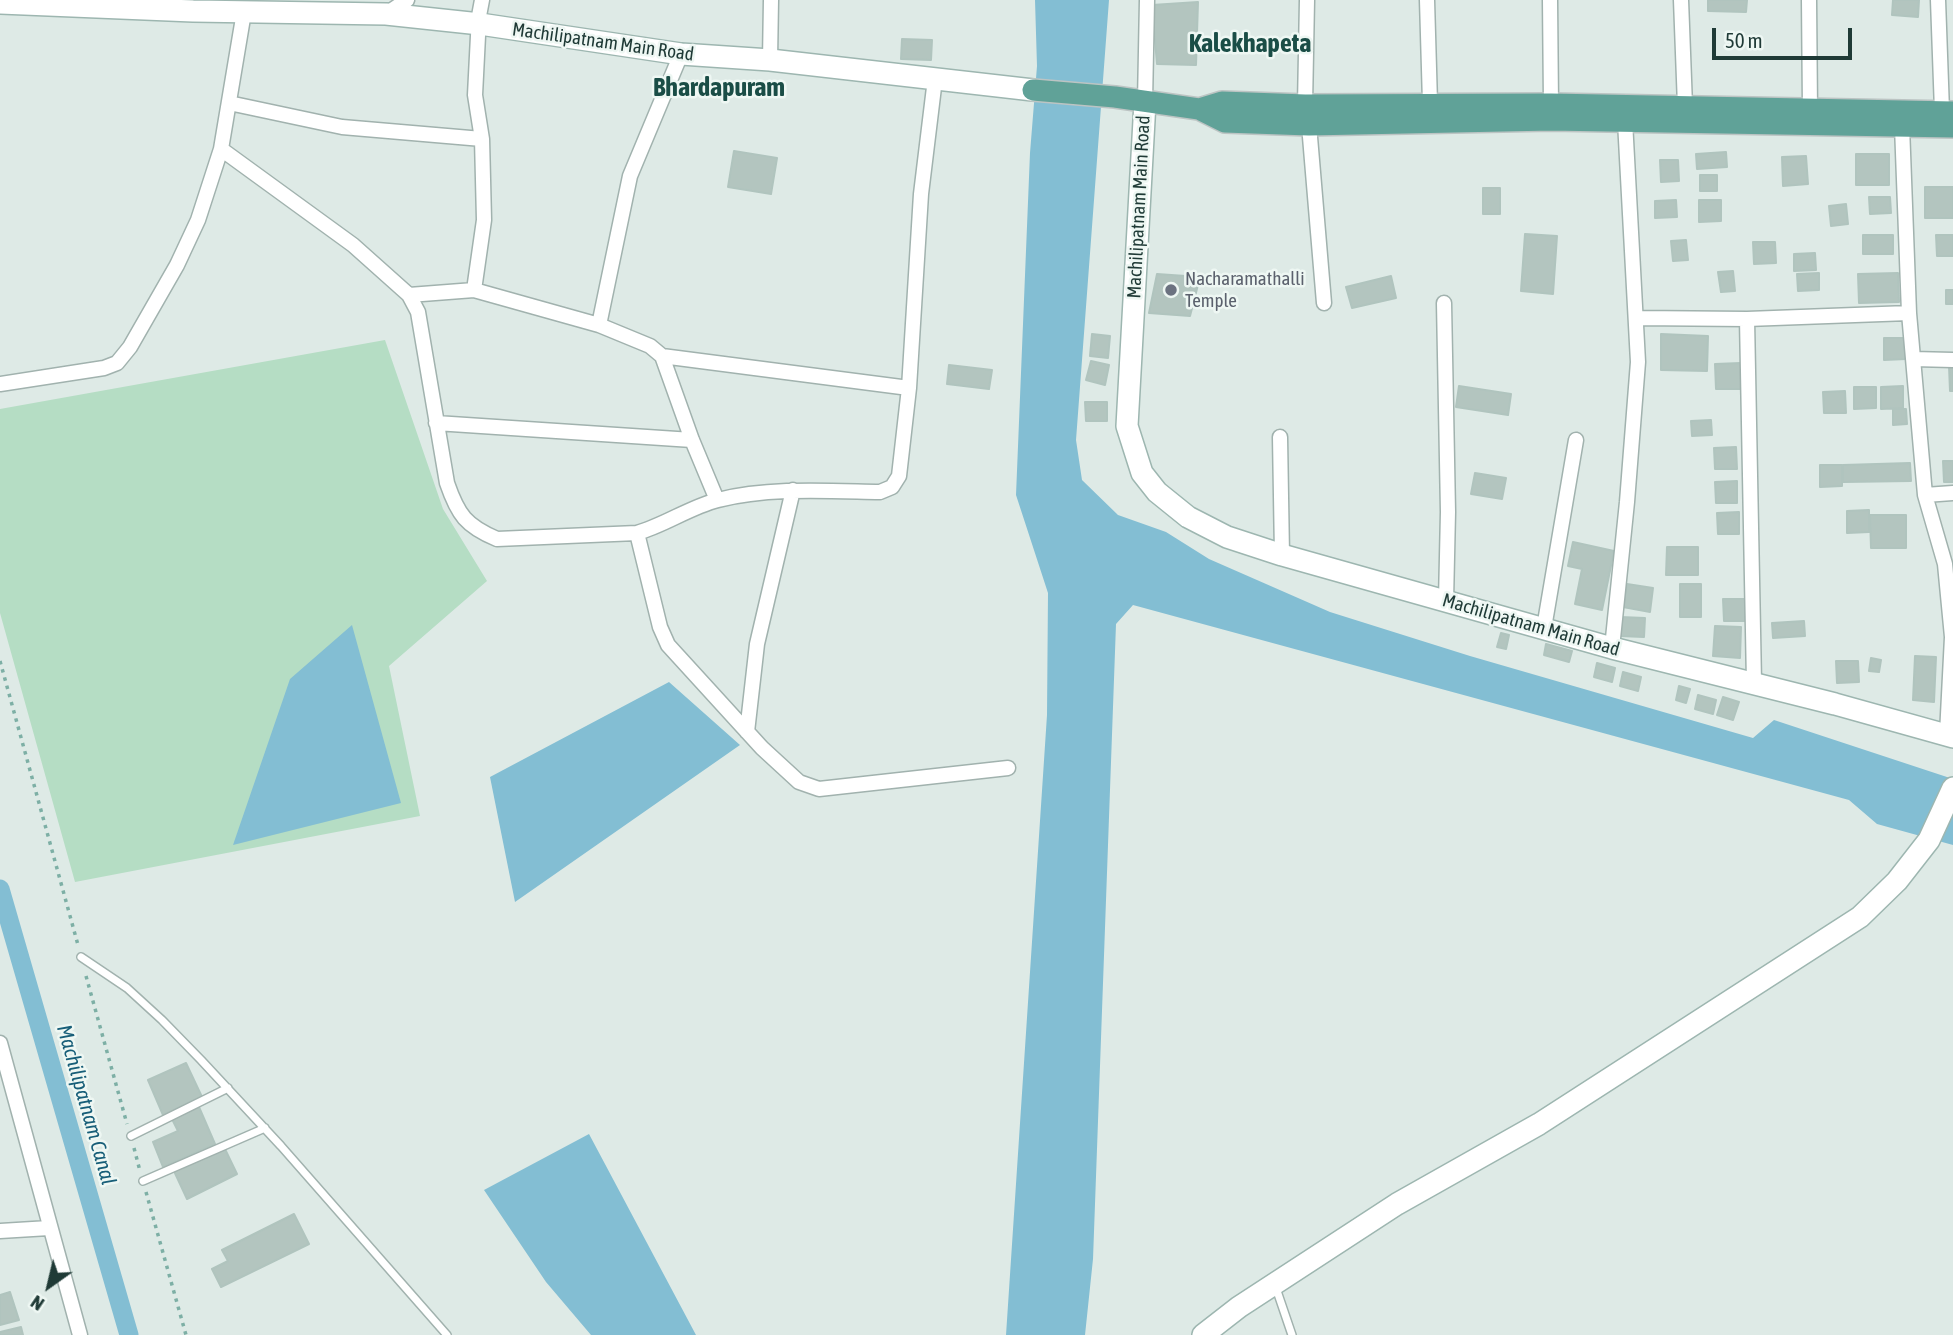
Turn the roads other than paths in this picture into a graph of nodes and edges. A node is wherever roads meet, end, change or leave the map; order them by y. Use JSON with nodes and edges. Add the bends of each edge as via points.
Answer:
{"nodes":[{"id":1,"x":407,"y":0,"type":"edge"},
{"id":2,"x":771,"y":0,"type":"edge"},
{"id":3,"x":1147,"y":0,"type":"edge"},
{"id":4,"x":1307,"y":0,"type":"edge"},
{"id":5,"x":1427,"y":0,"type":"edge"},
{"id":6,"x":1550,"y":0,"type":"edge"},
{"id":7,"x":1681,"y":0,"type":"edge"},
{"id":8,"x":1809,"y":0,"type":"edge"},
{"id":9,"x":1938,"y":0,"type":"edge"},
{"id":10,"x":0,"y":3,"type":"edge"},
{"id":11,"x":104,"y":3,"type":"edge"},
{"id":12,"x":222,"y":6,"type":"edge"},
{"id":13,"x":244,"y":12,"type":"junction"},
{"id":14,"x":480,"y":12,"type":"edge"},
{"id":15,"x":386,"y":14,"type":"junction"},
{"id":16,"x":681,"y":54,"type":"junction"},
{"id":17,"x":769,"y":60,"type":"junction"},
{"id":18,"x":935,"y":79,"type":"junction"},
{"id":19,"x":1145,"y":102,"type":"junction"},
{"id":20,"x":229,"y":103,"type":"junction"},
{"id":21,"x":1430,"y":103,"type":"junction"},
{"id":22,"x":1551,"y":104,"type":"junction"},
{"id":23,"x":1685,"y":106,"type":"junction"},
{"id":24,"x":1810,"y":109,"type":"junction"},
{"id":25,"x":1307,"y":115,"type":"junction"},
{"id":26,"x":1949,"y":117,"type":"edge"},
{"id":27,"x":1625,"y":121,"type":"junction"},
{"id":28,"x":1902,"y":127,"type":"junction"},
{"id":29,"x":482,"y":139,"type":"junction"},
{"id":30,"x":221,"y":149,"type":"junction"},
{"id":31,"x":474,"y":290,"type":"junction"},
{"id":32,"x":409,"y":295,"type":"junction"},
{"id":33,"x":1324,"y":303,"type":"dead end"},
{"id":34,"x":1444,"y":303,"type":"dead end"},
{"id":35,"x":1909,"y":313,"type":"junction"},
{"id":36,"x":1637,"y":318,"type":"junction"},
{"id":37,"x":1747,"y":319,"type":"junction"},
{"id":38,"x":599,"y":325,"type":"junction"},
{"id":39,"x":662,"y":356,"type":"junction"},
{"id":40,"x":1913,"y":359,"type":"junction"},
{"id":41,"x":1953,"y":360,"type":"edge"},
{"id":42,"x":0,"y":384,"type":"edge"},
{"id":43,"x":909,"y":388,"type":"junction"},
{"id":44,"x":436,"y":423,"type":"junction"},
{"id":45,"x":1280,"y":437,"type":"dead end"},
{"id":46,"x":692,"y":440,"type":"junction"},
{"id":47,"x":1576,"y":440,"type":"dead end"},
{"id":48,"x":793,"y":490,"type":"junction"},
{"id":49,"x":1953,"y":494,"type":"edge"},
{"id":50,"x":1925,"y":495,"type":"junction"},
{"id":51,"x":717,"y":500,"type":"junction"},
{"id":52,"x":637,"y":533,"type":"junction"},
{"id":53,"x":1282,"y":555,"type":"junction"},
{"id":54,"x":1446,"y":601,"type":"junction"},
{"id":55,"x":1544,"y":628,"type":"junction"},
{"id":56,"x":1612,"y":648,"type":"junction"},
{"id":57,"x":1754,"y":683,"type":"junction"},
{"id":58,"x":747,"y":732,"type":"junction"},
{"id":59,"x":1950,"y":735,"type":"edge"},
{"id":60,"x":1008,"y":768,"type":"dead end"},
{"id":61,"x":1953,"y":788,"type":"edge"},
{"id":62,"x":81,"y":957,"type":"road end"},
{"id":63,"x":0,"y":1043,"type":"edge"},
{"id":64,"x":228,"y":1088,"type":"junction"},
{"id":65,"x":265,"y":1128,"type":"junction"},
{"id":66,"x":131,"y":1136,"type":"road end"},
{"id":67,"x":143,"y":1181,"type":"road end"},
{"id":68,"x":49,"y":1228,"type":"junction"},
{"id":69,"x":0,"y":1231,"type":"edge"},
{"id":70,"x":1275,"y":1284,"type":"junction"},
{"id":71,"x":80,"y":1335,"type":"edge"},
{"id":72,"x":447,"y":1335,"type":"edge"},
{"id":73,"x":1203,"y":1335,"type":"edge"},
{"id":74,"x":1292,"y":1335,"type":"edge"}],
"edges":[{"from":1,"to":15,"type":"street"},
{"from":2,"to":17,"type":"street"},
{"from":3,"to":19,"type":"street"},
{"from":4,"to":25,"type":"street"},
{"from":5,"to":21,"type":"street"},
{"from":6,"to":22,"type":"street"},
{"from":7,"to":23,"type":"street"},
{"from":8,"to":24,"type":"street"},
{"from":9,"to":26,"type":"street"},
{"from":10,"to":11,"type":"main road","name":"Machilipatnam Main Road"},
{"from":11,"to":12,"type":"main road","name":"Machilipatnam Main Road"},
{"from":12,"to":13,"type":"main road","name":"Machilipatnam Main Road"},
{"from":13,"to":15,"type":"main road","name":"Machilipatnam Main Road"},
{"from":13,"to":20,"type":"street"},
{"from":14,"to":15,"type":"main road","name":"Machilipatnam Main Road"},
{"from":14,"to":16,"type":"main road","name":"Machilipatnam Main Road"},
{"from":14,"to":29,"type":"street","via":[[475,95]]},
{"from":16,"to":17,"type":"main road","name":"Machilipatnam Main Road"},
{"from":16,"to":38,"type":"street","via":[[630,176]]},
{"from":17,"to":18,"type":"main road","name":"Machilipatnam Main Road"},
{"from":18,"to":19,"type":"main road","name":"Machilipatnam Main Road"},
{"from":18,"to":43,"type":"street","via":[[921,194]]},
{"from":19,"to":25,"type":"main road","via":[[1199,109],[1223,102]]},
{"from":19,"to":53,"type":"main road","name":"Machilipatnam Main Road","via":[[1127,426],[1142,473],[1157,492],[1188,517],[1227,537]]},
{"from":20,"to":29,"type":"street","via":[[355,129]]},
{"from":20,"to":30,"type":"street"},
{"from":21,"to":22,"type":"main road"},
{"from":21,"to":25,"type":"main road"},
{"from":22,"to":23,"type":"main road"},
{"from":23,"to":24,"type":"main road"},
{"from":24,"to":26,"type":"main road"},
{"from":25,"to":27,"type":"main road","via":[[1430,121]]},
{"from":25,"to":33,"type":"street"},
{"from":26,"to":28,"type":"main road"},
{"from":27,"to":28,"type":"main road"},
{"from":27,"to":36,"type":"street"},
{"from":28,"to":35,"type":"street"},
{"from":29,"to":31,"type":"street","via":[[484,220]]},
{"from":30,"to":32,"type":"street","via":[[353,245]]},
{"from":30,"to":42,"type":"street","via":[[198,220],[177,265],[117,363]]},
{"from":31,"to":32,"type":"street"},
{"from":31,"to":38,"type":"street"},
{"from":32,"to":44,"type":"street","via":[[418,312]]},
{"from":34,"to":54,"type":"street"},
{"from":35,"to":37,"type":"street"},
{"from":35,"to":40,"type":"street"},
{"from":36,"to":37,"type":"street"},
{"from":36,"to":56,"type":"street","via":[[1636,407]]},
{"from":37,"to":57,"type":"street"},
{"from":38,"to":39,"type":"street","via":[[650,346]]},
{"from":39,"to":43,"type":"street"},
{"from":39,"to":46,"type":"street"},
{"from":40,"to":41,"type":"street"},
{"from":40,"to":50,"type":"street"},
{"from":43,"to":48,"type":"street","via":[[899,476],[892,487],[880,492]]},
{"from":44,"to":46,"type":"street"},
{"from":44,"to":52,"type":"street","via":[[454,503],[476,530],[497,538]]},
{"from":45,"to":53,"type":"street"},
{"from":46,"to":51,"type":"street"},
{"from":47,"to":55,"type":"street"},
{"from":48,"to":51,"type":"street"},
{"from":48,"to":58,"type":"street","via":[[757,644]]},
{"from":49,"to":50,"type":"street"},
{"from":50,"to":59,"type":"street","via":[[1945,564],[1952,637]]},
{"from":51,"to":52,"type":"street"},
{"from":52,"to":58,"type":"street","via":[[668,645]]},
{"from":53,"to":54,"type":"main road","name":"Machilipatnam Main Road"},
{"from":54,"to":55,"type":"main road","name":"Machilipatnam Main Road"},
{"from":55,"to":56,"type":"main road","name":"Machilipatnam Main Road"},
{"from":56,"to":57,"type":"main road","name":"Machilipatnam Main Road"},
{"from":57,"to":59,"type":"main road","name":"Machilipatnam Main Road"},
{"from":58,"to":60,"type":"street","via":[[799,782],[819,789]]},
{"from":61,"to":70,"type":"main road","via":[[1930,839],[1860,917],[1550,1117],[1396,1204]]},
{"from":62,"to":64,"type":"lane","via":[[127,988]]},
{"from":63,"to":68,"type":"street"},
{"from":64,"to":65,"type":"lane"},
{"from":64,"to":66,"type":"lane"},
{"from":65,"to":67,"type":"lane"},
{"from":65,"to":72,"type":"lane"},
{"from":68,"to":69,"type":"street"},
{"from":68,"to":71,"type":"street"},
{"from":70,"to":73,"type":"main road"},
{"from":70,"to":74,"type":"lane"}]}
